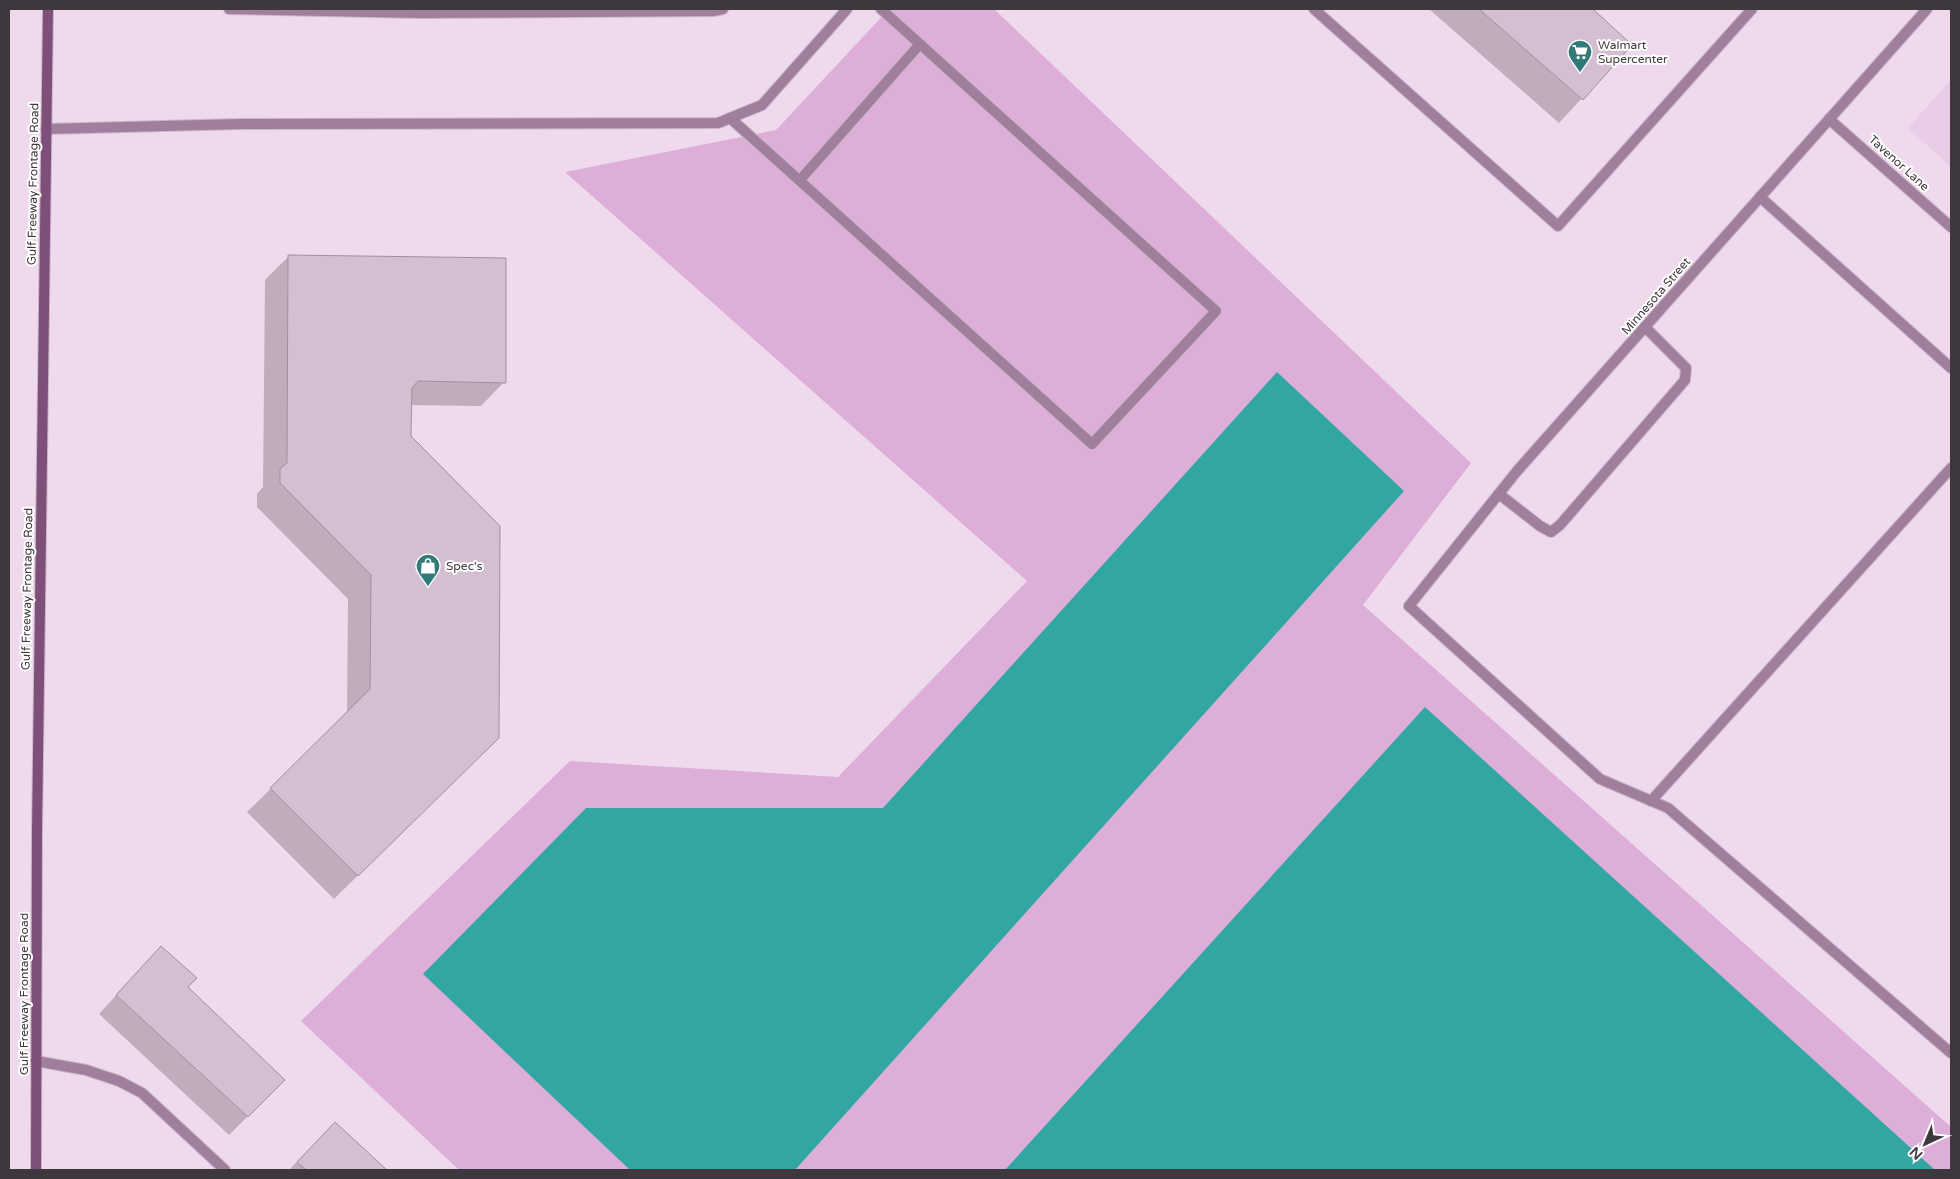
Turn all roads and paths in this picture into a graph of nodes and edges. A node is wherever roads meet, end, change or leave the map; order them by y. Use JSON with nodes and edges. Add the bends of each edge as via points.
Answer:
{"nodes":[{"id":1,"x":48,"y":9,"type":"edge"},
{"id":2,"x":229,"y":9,"type":"edge"},
{"id":3,"x":254,"y":9,"type":"edge"},
{"id":4,"x":723,"y":9,"type":"edge"},
{"id":5,"x":847,"y":9,"type":"edge"},
{"id":6,"x":881,"y":9,"type":"edge"},
{"id":7,"x":1314,"y":9,"type":"edge"},
{"id":8,"x":1752,"y":9,"type":"edge"},
{"id":9,"x":1927,"y":9,"type":"edge"},
{"id":10,"x":419,"y":11,"type":"edge"},
{"id":11,"x":920,"y":44,"type":"junction"},
{"id":12,"x":730,"y":118,"type":"junction"},
{"id":13,"x":1829,"y":119,"type":"junction"},
{"id":14,"x":46,"y":130,"type":"junction"},
{"id":15,"x":800,"y":180,"type":"junction"},
{"id":16,"x":1760,"y":197,"type":"junction"},
{"id":17,"x":1951,"y":227,"type":"edge"},
{"id":18,"x":1645,"y":327,"type":"junction"},
{"id":19,"x":1951,"y":368,"type":"edge"},
{"id":20,"x":1951,"y":468,"type":"edge"},
{"id":21,"x":1499,"y":494,"type":"junction"},
{"id":22,"x":1651,"y":801,"type":"junction"},
{"id":23,"x":1951,"y":1053,"type":"edge"},
{"id":24,"x":36,"y":1061,"type":"junction"},
{"id":25,"x":36,"y":1170,"type":"edge"},
{"id":26,"x":225,"y":1170,"type":"edge"}],
"edges":[{"from":1,"to":14,"type":"main road","name":"Gulf Freeway Frontage Road"},
{"from":2,"to":3,"type":"street"},
{"from":3,"to":10,"type":"street"},
{"from":4,"to":10,"type":"street"},
{"from":5,"to":12,"type":"street","via":[[762,105]]},
{"from":6,"to":11,"type":"street"},
{"from":7,"to":8,"type":"street","via":[[1558,226]]},
{"from":9,"to":13,"type":"street","name":"Minnesota Street"},
{"from":11,"to":15,"type":"street"},
{"from":11,"to":15,"type":"street","via":[[1216,311],[1092,444]]},
{"from":12,"to":14,"type":"street","via":[[718,122],[241,124]]},
{"from":12,"to":15,"type":"street"},
{"from":13,"to":16,"type":"street","name":"Minnesota Street"},
{"from":13,"to":17,"type":"street","name":"Tavenor Lane"},
{"from":14,"to":24,"type":"main road","name":"Gulf Freeway Frontage Road"},
{"from":16,"to":18,"type":"street","name":"Minnesota Street"},
{"from":16,"to":19,"type":"street"},
{"from":18,"to":21,"type":"street","name":"Minnesota Street"},
{"from":18,"to":21,"type":"street","via":[[1686,368],[1685,380],[1560,525],[1551,532]]},
{"from":20,"to":22,"type":"street"},
{"from":21,"to":22,"type":"street","name":"Minnesota Street","via":[[1409,606],[1600,779]]},
{"from":22,"to":23,"type":"street","via":[[1668,808]]},
{"from":24,"to":25,"type":"main road","name":"Gulf Freeway Frontage Road"},
{"from":24,"to":26,"type":"street","via":[[86,1070],[142,1093]]}]}
